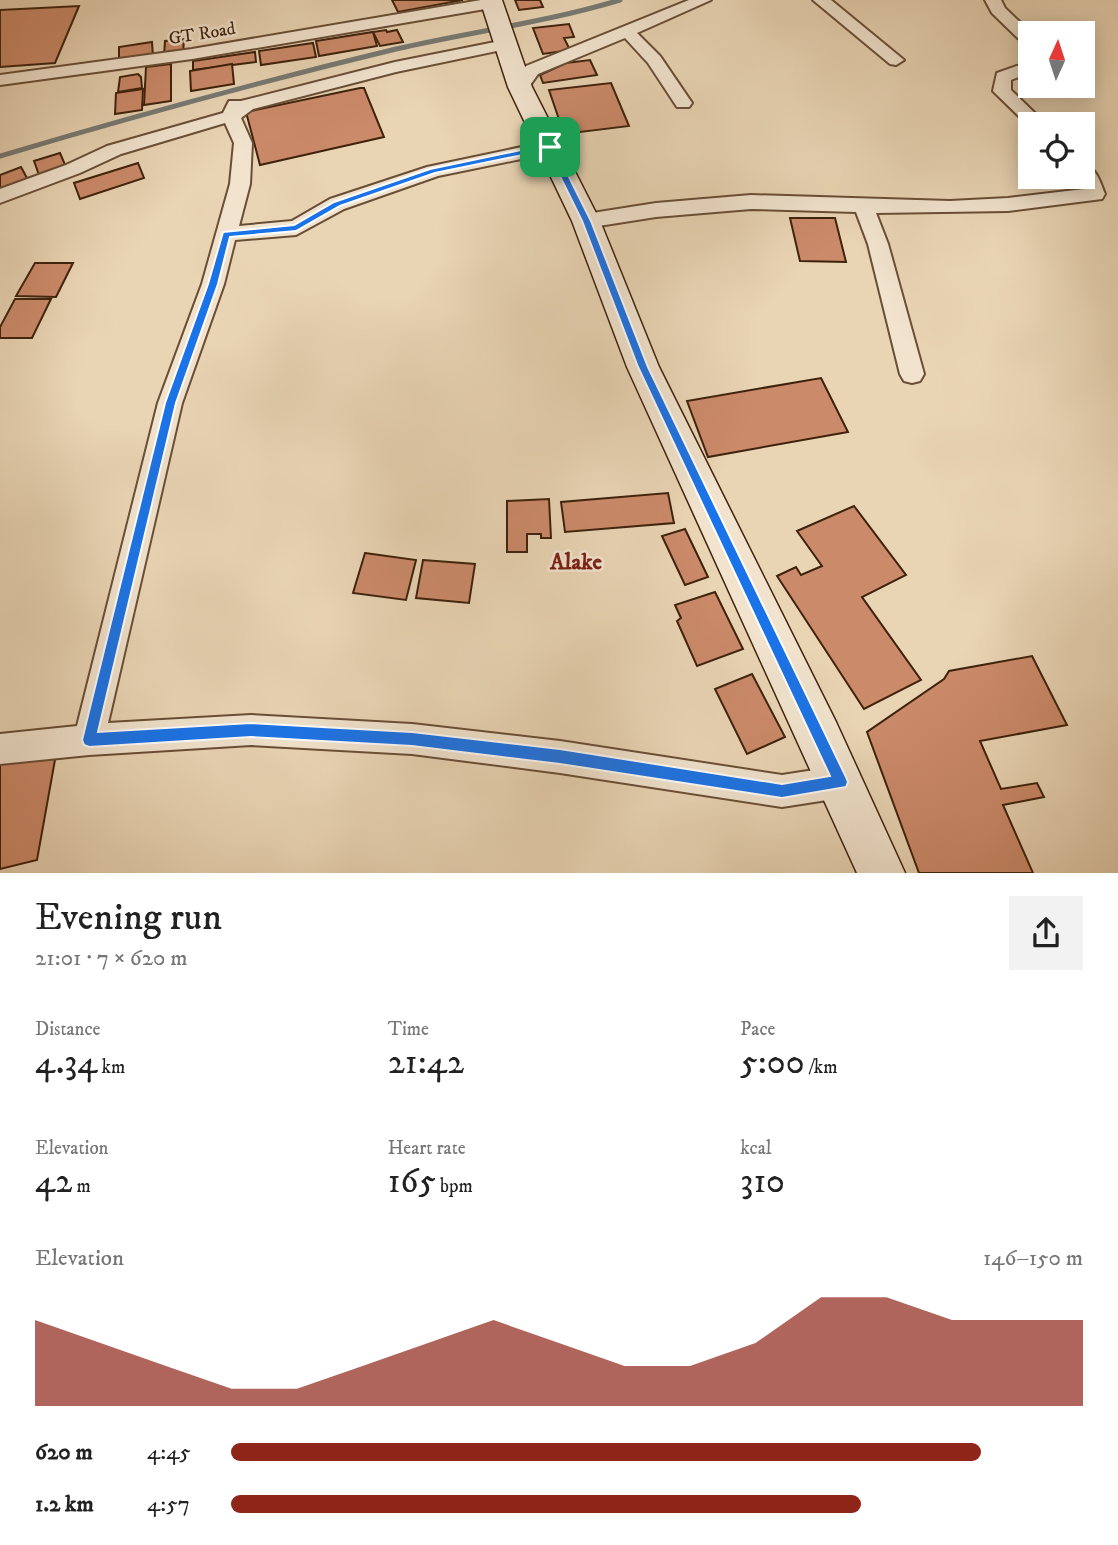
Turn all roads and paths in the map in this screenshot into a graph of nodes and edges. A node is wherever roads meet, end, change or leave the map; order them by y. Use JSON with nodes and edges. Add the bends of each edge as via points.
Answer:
{"nodes":[{"id":1,"x":703,"y":0,"type":"edge"},
{"id":2,"x":821,"y":0,"type":"edge"},
{"id":3,"x":993,"y":0,"type":"edge"},
{"id":4,"x":497,"y":19,"type":"edge"},
{"id":5,"x":1018,"y":29,"type":"edge"},
{"id":6,"x":628,"y":32,"type":"junction"},
{"id":7,"x":896,"y":60,"type":"dead end"},
{"id":8,"x":1018,"y":71,"type":"edge"},
{"id":9,"x":0,"y":80,"type":"edge"},
{"id":10,"x":520,"y":87,"type":"junction"},
{"id":11,"x":683,"y":103,"type":"dead end"},
{"id":12,"x":233,"y":110,"type":"junction"},
{"id":13,"x":1024,"y":112,"type":"edge"},
{"id":14,"x":550,"y":147,"type":"junction"},
{"id":15,"x":1093,"y":189,"type":"edge"},
{"id":16,"x":0,"y":196,"type":"edge"},
{"id":17,"x":863,"y":206,"type":"junction"},
{"id":18,"x":586,"y":221,"type":"junction"},
{"id":19,"x":226,"y":234,"type":"junction"},
{"id":20,"x":912,"y":374,"type":"dead end"},
{"id":21,"x":89,"y":740,"type":"junction"},
{"id":22,"x":0,"y":749,"type":"edge"},
{"id":23,"x":841,"y":782,"type":"junction"},
{"id":24,"x":881,"y":873,"type":"edge"}],
"edges":[{"from":1,"to":6,"type":"street"},
{"from":2,"to":7,"type":"street"},
{"from":3,"to":5,"type":"street"},
{"from":4,"to":9,"type":"street","name":"GT Road"},
{"from":4,"to":10,"type":"main road"},
{"from":4,"to":12,"type":"street","via":[[395,67]]},
{"from":6,"to":10,"type":"street","via":[[532,71]]},
{"from":6,"to":11,"type":"street"},
{"from":8,"to":13,"type":"street","via":[[1003,77],[1002,91]]},
{"from":10,"to":14,"type":"main road"},
{"from":12,"to":16,"type":"street","via":[[138,141]]},
{"from":12,"to":19,"type":"street","via":[[243,142],[240,184]]},
{"from":14,"to":18,"type":"main road"},
{"from":14,"to":19,"type":"street","via":[[433,171],[337,204],[296,228]]},
{"from":15,"to":17,"type":"street","via":[[1095,194],[1056,201]]},
{"from":17,"to":18,"type":"street","via":[[751,202]]},
{"from":17,"to":20,"type":"street"},
{"from":18,"to":23,"type":"main road","via":[[643,367]]},
{"from":19,"to":21,"type":"street","via":[[170,403]]},
{"from":21,"to":22,"type":"street"},
{"from":21,"to":23,"type":"street","via":[[251,730],[386,738],[560,757],[782,791]]},
{"from":23,"to":24,"type":"main road"}]}
